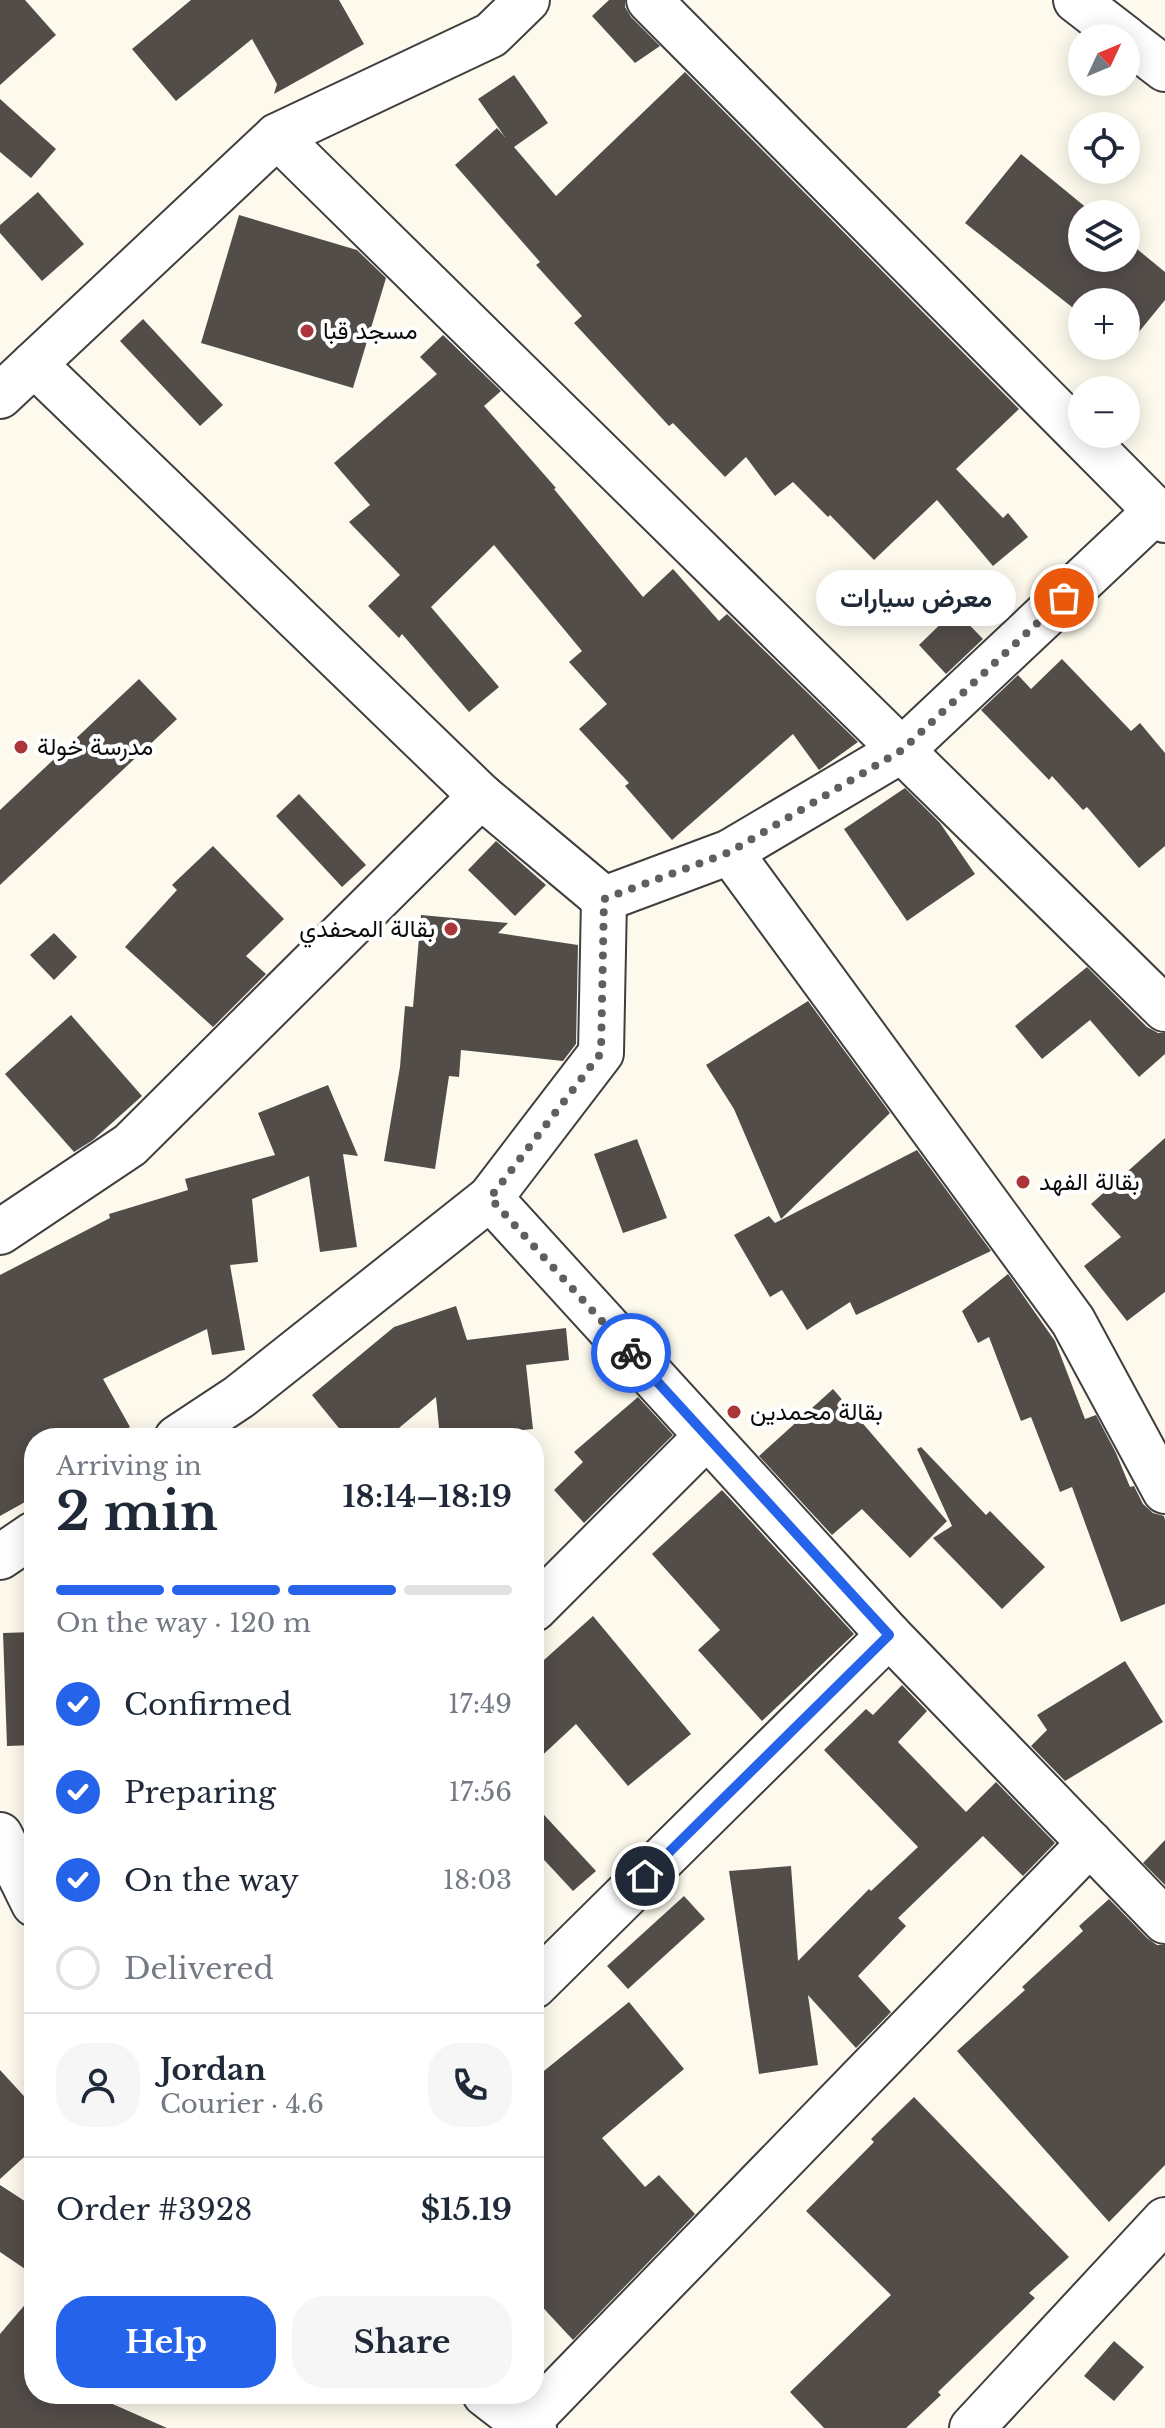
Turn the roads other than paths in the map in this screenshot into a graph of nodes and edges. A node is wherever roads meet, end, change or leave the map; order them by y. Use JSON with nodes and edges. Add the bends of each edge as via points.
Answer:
{"nodes":[{"id":1,"x":527,"y":0,"type":"edge"},
{"id":2,"x":649,"y":0,"type":"edge"},
{"id":3,"x":1076,"y":0,"type":"edge"},
{"id":4,"x":1108,"y":24,"type":"edge"},
{"id":5,"x":1140,"y":49,"type":"edge"},
{"id":6,"x":1165,"y":69,"type":"edge"},
{"id":7,"x":277,"y":136,"type":"junction"},
{"id":8,"x":34,"y":364,"type":"junction"},
{"id":9,"x":0,"y":396,"type":"edge"},
{"id":10,"x":1161,"y":516,"type":"edge"},
{"id":11,"x":902,"y":750,"type":"junction"},
{"id":12,"x":481,"y":796,"type":"junction"},
{"id":13,"x":730,"y":852,"type":"junction"},
{"id":14,"x":604,"y":899,"type":"junction"},
{"id":15,"x":1165,"y":1009,"type":"edge"},
{"id":16,"x":490,"y":1198,"type":"junction"},
{"id":17,"x":0,"y":1232,"type":"edge"},
{"id":18,"x":192,"y":1428,"type":"edge"},
{"id":19,"x":707,"y":1436,"type":"junction"},
{"id":20,"x":1165,"y":1491,"type":"edge"},
{"id":21,"x":24,"y":1541,"type":"edge"},
{"id":22,"x":0,"y":1557,"type":"edge"},
{"id":23,"x":544,"y":1599,"type":"edge"},
{"id":24,"x":889,"y":1635,"type":"junction"},
{"id":25,"x":0,"y":1835,"type":"edge"},
{"id":26,"x":1090,"y":1843,"type":"junction"},
{"id":27,"x":24,"y":1884,"type":"edge"},
{"id":28,"x":1165,"y":1921,"type":"edge"},
{"id":29,"x":544,"y":1976,"type":"edge"},
{"id":30,"x":1165,"y":2220,"type":"edge"},
{"id":31,"x":499,"y":2404,"type":"edge"},
{"id":32,"x":529,"y":2426,"type":"edge"},
{"id":33,"x":972,"y":2428,"type":"edge"}],
"edges":[{"from":1,"to":7,"type":"street","via":[[491,35]]},
{"from":2,"to":10,"type":"street"},
{"from":3,"to":4,"type":"street"},
{"from":5,"to":6,"type":"street"},
{"from":7,"to":8,"type":"street"},
{"from":7,"to":11,"type":"street"},
{"from":8,"to":9,"type":"street"},
{"from":8,"to":12,"type":"street"},
{"from":10,"to":11,"type":"street"},
{"from":11,"to":13,"type":"street"},
{"from":11,"to":15,"type":"street"},
{"from":12,"to":14,"type":"street"},
{"from":12,"to":17,"type":"street","via":[[130,1145]]},
{"from":13,"to":14,"type":"street"},
{"from":13,"to":20,"type":"street","via":[[1073,1321]]},
{"from":14,"to":16,"type":"street","via":[[601,1053]]},
{"from":16,"to":18,"type":"street","via":[[239,1397]]},
{"from":16,"to":19,"type":"street"},
{"from":19,"to":23,"type":"street"},
{"from":19,"to":24,"type":"street"},
{"from":21,"to":22,"type":"street"},
{"from":24,"to":26,"type":"street"},
{"from":24,"to":29,"type":"street"},
{"from":25,"to":27,"type":"street"},
{"from":26,"to":28,"type":"street"},
{"from":26,"to":32,"type":"street"},
{"from":30,"to":33,"type":"street"},
{"from":31,"to":32,"type":"street"}]}
